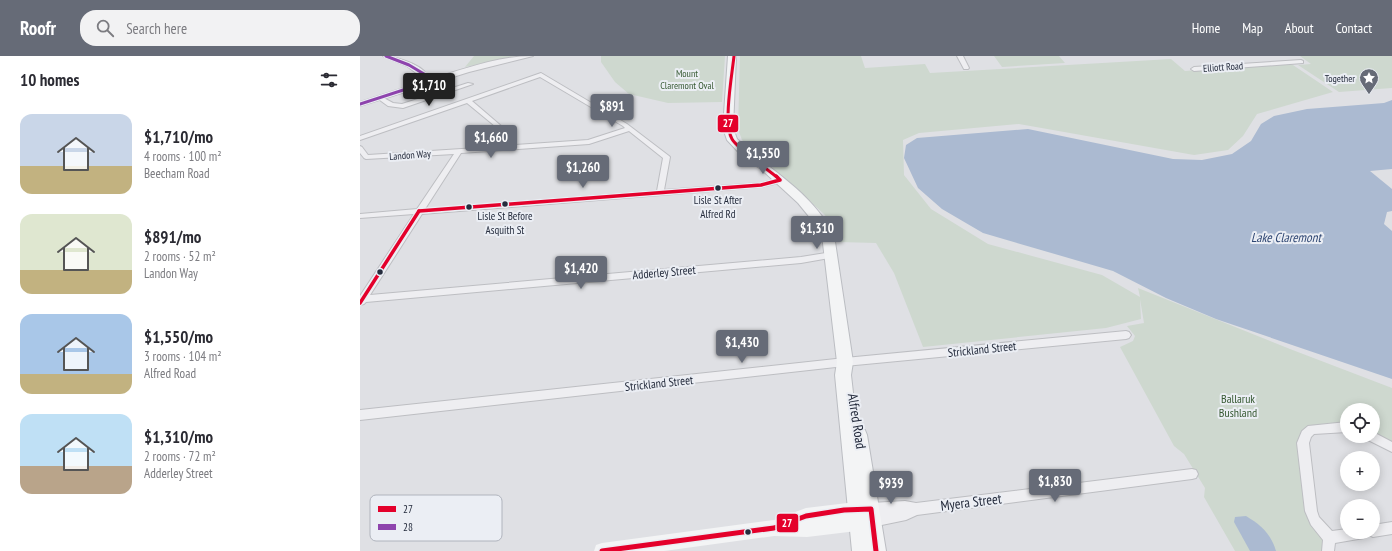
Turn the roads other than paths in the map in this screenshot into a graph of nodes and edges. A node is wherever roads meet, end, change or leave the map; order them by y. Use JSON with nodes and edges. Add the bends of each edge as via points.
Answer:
{"nodes":[{"id":1,"x":386,"y":56,"type":"edge"},
{"id":2,"x":530,"y":56,"type":"edge"},
{"id":3,"x":960,"y":56,"type":"edge"},
{"id":4,"x":1292,"y":56,"type":"edge"},
{"id":5,"x":733,"y":57,"type":"edge"},
{"id":6,"x":966,"y":68,"type":"dead end"},
{"id":7,"x":1194,"y":69,"type":"dead end"},
{"id":8,"x":430,"y":82,"type":"junction"},
{"id":9,"x":470,"y":84,"type":"dead end"},
{"id":10,"x":388,"y":95,"type":"junction"},
{"id":11,"x":380,"y":98,"type":"junction"},
{"id":12,"x":467,"y":100,"type":"junction"},
{"id":13,"x":391,"y":103,"type":"junction"},
{"id":14,"x":360,"y":104,"type":"edge"},
{"id":15,"x":629,"y":129,"type":"junction"},
{"id":16,"x":360,"y":138,"type":"edge"},
{"id":17,"x":360,"y":148,"type":"edge"},
{"id":18,"x":495,"y":149,"type":"junction"},
{"id":19,"x":458,"y":152,"type":"junction"},
{"id":20,"x":775,"y":180,"type":"junction"},
{"id":21,"x":660,"y":192,"type":"junction"},
{"id":22,"x":419,"y":211,"type":"junction"},
{"id":23,"x":360,"y":216,"type":"edge"},
{"id":24,"x":832,"y":257,"type":"junction"},
{"id":25,"x":361,"y":300,"type":"edge"},
{"id":26,"x":1126,"y":335,"type":"dead end"},
{"id":27,"x":845,"y":362,"type":"junction"},
{"id":28,"x":360,"y":415,"type":"edge"},
{"id":29,"x":1340,"y":427,"type":"edge"},
{"id":30,"x":1380,"y":441,"type":"edge"},
{"id":31,"x":1392,"y":447,"type":"edge"},
{"id":32,"x":1192,"y":474,"type":"dead end"},
{"id":33,"x":865,"y":515,"type":"junction"},
{"id":34,"x":1392,"y":528,"type":"edge"},
{"id":35,"x":1380,"y":530,"type":"edge"},
{"id":36,"x":1340,"y":536,"type":"edge"},
{"id":37,"x":1329,"y":538,"type":"junction"},
{"id":38,"x":602,"y":551,"type":"edge"},
{"id":39,"x":862,"y":551,"type":"edge"},
{"id":40,"x":876,"y":551,"type":"edge"},
{"id":41,"x":1328,"y":551,"type":"edge"}],
"edges":[{"from":1,"to":8,"type":"street","via":[[409,65],[422,75],[423,79]]},
{"from":2,"to":8,"type":"street","via":[[489,64]]},
{"from":3,"to":6,"type":"street"},
{"from":4,"to":7,"type":"street","name":"Elliott Road","via":[[1301,62]]},
{"from":5,"to":20,"type":"main road","name":"Alfred Road","via":[[728,128],[732,140]]},
{"from":8,"to":10,"type":"street"},
{"from":9,"to":13,"type":"street","via":[[403,106]]},
{"from":10,"to":11,"type":"street"},
{"from":10,"to":13,"type":"street","via":[[392,99]]},
{"from":11,"to":13,"type":"street"},
{"from":11,"to":14,"type":"street"},
{"from":12,"to":15,"type":"street","via":[[541,75]]},
{"from":12,"to":16,"type":"street"},
{"from":12,"to":18,"type":"street","via":[[504,131]]},
{"from":15,"to":18,"type":"street","name":"Landon Way","via":[[589,142]]},
{"from":15,"to":21,"type":"street","via":[[667,157]]},
{"from":17,"to":19,"type":"street","name":"Landon Way","via":[[366,157]]},
{"from":18,"to":19,"type":"street","name":"Landon Way"},
{"from":19,"to":22,"type":"street"},
{"from":20,"to":21,"type":"street","via":[[749,186]]},
{"from":20,"to":24,"type":"main road","name":"Alfred Road","via":[[814,212],[824,224]]},
{"from":21,"to":22,"type":"street"},
{"from":22,"to":23,"type":"street"},
{"from":22,"to":25,"type":"street"},
{"from":24,"to":25,"type":"street","name":"Adderley Street"},
{"from":24,"to":27,"type":"main road","name":"Alfred Road"},
{"from":26,"to":27,"type":"street","name":"Strickland Street"},
{"from":27,"to":28,"type":"street","name":"Strickland Street"},
{"from":27,"to":33,"type":"main road","name":"Alfred Road","via":[[850,374]]},
{"from":29,"to":37,"type":"street","via":[[1312,429],[1306,434],[1303,443],[1311,512]]},
{"from":30,"to":31,"type":"street"},
{"from":32,"to":33,"type":"street","name":"Myera Street","via":[[916,509],[906,514]]},
{"from":33,"to":38,"type":"main road","via":[[807,530],[774,528]]},
{"from":33,"to":39,"type":"main road","name":"Alfred Road"},
{"from":33,"to":40,"type":"main road","name":"Alfred Road"},
{"from":34,"to":35,"type":"street"},
{"from":36,"to":37,"type":"street"},
{"from":37,"to":41,"type":"street"}]}
